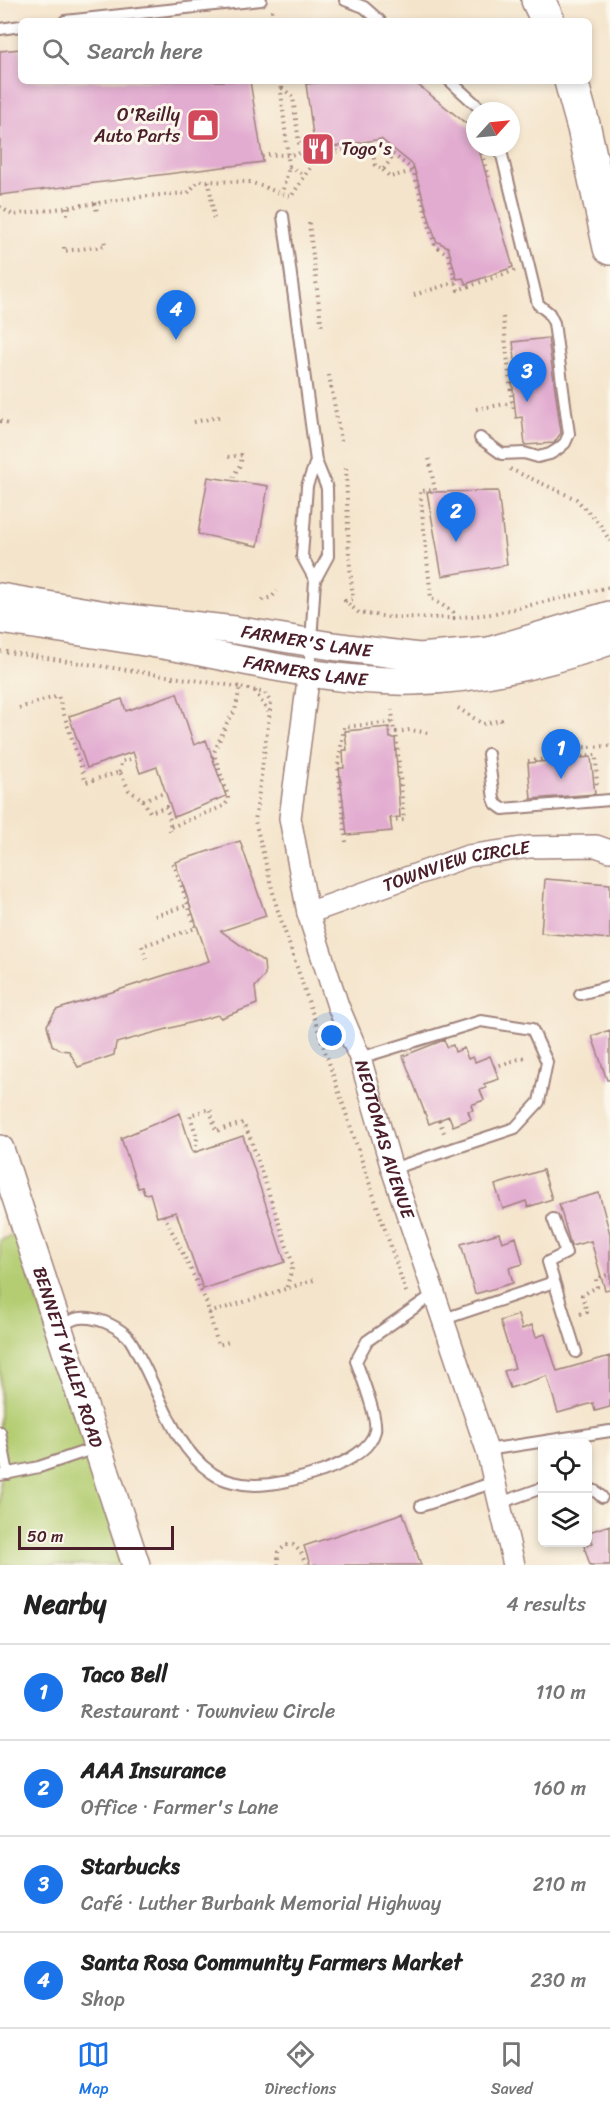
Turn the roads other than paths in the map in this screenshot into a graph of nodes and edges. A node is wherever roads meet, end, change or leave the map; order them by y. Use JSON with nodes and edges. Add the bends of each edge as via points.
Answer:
{"nodes":[{"id":1,"x":261,"y":0,"type":"edge"},
{"id":2,"x":345,"y":0,"type":"edge"},
{"id":3,"x":538,"y":0,"type":"edge"},
{"id":4,"x":93,"y":18,"type":"edge"},
{"id":5,"x":377,"y":18,"type":"edge"},
{"id":6,"x":547,"y":18,"type":"edge"},
{"id":7,"x":18,"y":26,"type":"edge"},
{"id":8,"x":0,"y":28,"type":"edge"},
{"id":9,"x":454,"y":84,"type":"edge"},
{"id":10,"x":572,"y":84,"type":"edge"},
{"id":11,"x":475,"y":102,"type":"edge"},
{"id":12,"x":502,"y":156,"type":"edge"},
{"id":13,"x":283,"y":216,"type":"dead end"},
{"id":14,"x":610,"y":248,"type":"edge"},
{"id":15,"x":480,"y":438,"type":"dead end"},
{"id":16,"x":316,"y":461,"type":"junction"},
{"id":17,"x":315,"y":580,"type":"junction"},
{"id":18,"x":0,"y":597,"type":"edge"},
{"id":19,"x":610,"y":615,"type":"edge"},
{"id":20,"x":0,"y":620,"type":"edge"},
{"id":21,"x":610,"y":641,"type":"edge"},
{"id":22,"x":312,"y":642,"type":"junction"},
{"id":23,"x":309,"y":673,"type":"junction"},
{"id":24,"x":488,"y":754,"type":"dead end"},
{"id":25,"x":610,"y":800,"type":"edge"},
{"id":26,"x":610,"y":851,"type":"edge"},
{"id":27,"x":308,"y":913,"type":"junction"},
{"id":28,"x":610,"y":986,"type":"edge"},
{"id":29,"x":580,"y":994,"type":"dead end"},
{"id":30,"x":360,"y":1058,"type":"junction"},
{"id":31,"x":0,"y":1149,"type":"edge"},
{"id":32,"x":392,"y":1168,"type":"junction"},
{"id":33,"x":553,"y":1219,"type":"dead end"},
{"id":34,"x":554,"y":1282,"type":"junction"},
{"id":35,"x":434,"y":1294,"type":"junction"},
{"id":36,"x":444,"y":1319,"type":"junction"},
{"id":37,"x":59,"y":1326,"type":"junction"},
{"id":38,"x":576,"y":1352,"type":"dead end"},
{"id":39,"x":610,"y":1431,"type":"edge"},
{"id":40,"x":0,"y":1432,"type":"edge"},
{"id":41,"x":99,"y":1447,"type":"junction"},
{"id":42,"x":486,"y":1450,"type":"junction"},
{"id":43,"x":4,"y":1475,"type":"edge"},
{"id":44,"x":538,"y":1488,"type":"edge"},
{"id":45,"x":592,"y":1490,"type":"edge"},
{"id":46,"x":497,"y":1492,"type":"junction"},
{"id":47,"x":602,"y":1497,"type":"dead end"},
{"id":48,"x":421,"y":1506,"type":"dead end"},
{"id":49,"x":136,"y":1565,"type":"edge"},
{"id":50,"x":514,"y":1565,"type":"edge"}],
"edges":[{"from":1,"to":4,"type":"lane"},
{"from":2,"to":5,"type":"lane","via":[[364,7]]},
{"from":3,"to":6,"type":"highway"},
{"from":7,"to":8,"type":"lane"},
{"from":9,"to":11,"type":"lane"},
{"from":10,"to":14,"type":"highway"},
{"from":12,"to":15,"type":"lane","via":[[538,304],[554,323],[568,439],[550,454],[538,457],[502,454]]},
{"from":13,"to":16,"type":"lane"},
{"from":16,"to":17,"type":"lane","via":[[307,486],[302,556]]},
{"from":16,"to":17,"type":"lane","via":[[327,488],[328,556]]},
{"from":17,"to":22,"type":"lane"},
{"from":18,"to":22,"type":"street","name":"FARMER'S LANE"},
{"from":19,"to":22,"type":"street","name":"FARMER'S LANE","via":[[489,651],[419,657]]},
{"from":20,"to":23,"type":"street","name":"FARMERS LANE","via":[[124,638]]},
{"from":21,"to":23,"type":"street","name":"FARMERS LANE","via":[[541,664],[452,679],[345,679]]},
{"from":22,"to":23,"type":"lane"},
{"from":23,"to":27,"type":"street","name":"NEOTOMAS AVENUE","via":[[290,818]]},
{"from":24,"to":25,"type":"lane","via":[[494,799],[503,809]]},
{"from":26,"to":27,"type":"street","name":"TOWNVIEW CIRCLE","via":[[596,846],[529,847],[468,856]]},
{"from":27,"to":30,"type":"street","name":"NEOTOMAS AVENUE","via":[[338,1006]]},
{"from":28,"to":29,"type":"lane"},
{"from":30,"to":32,"type":"street","name":"NEOTOMAS AVENUE"},
{"from":30,"to":32,"type":"lane","via":[[481,1021],[532,1029],[547,1062],[539,1102],[515,1128]]},
{"from":31,"to":37,"type":"street","name":"BENNETT VALLEY ROAD"},
{"from":32,"to":35,"type":"street","name":"NEOTOMAS AVENUE"},
{"from":33,"to":34,"type":"lane","via":[[566,1253],[548,1262]]},
{"from":34,"to":36,"type":"lane"},
{"from":34,"to":38,"type":"lane"},
{"from":35,"to":36,"type":"street","name":"NEOTOMAS AVENUE"},
{"from":35,"to":37,"type":"lane","via":[[367,1341],[357,1361],[375,1430],[368,1446],[350,1459],[276,1484],[231,1481],[213,1474],[193,1457],[128,1336],[105,1321],[80,1318]]},
{"from":36,"to":42,"type":"street","name":"NEOTOMAS AVENUE"},
{"from":37,"to":41,"type":"street","name":"BENNETT VALLEY ROAD"},
{"from":39,"to":42,"type":"lane"},
{"from":40,"to":43,"type":"lane"},
{"from":41,"to":43,"type":"lane"},
{"from":41,"to":49,"type":"street","name":"BENNETT VALLEY ROAD"},
{"from":42,"to":46,"type":"street","name":"NEOTOMAS AVENUE"},
{"from":44,"to":46,"type":"lane"},
{"from":45,"to":47,"type":"lane"},
{"from":46,"to":48,"type":"lane"},
{"from":46,"to":50,"type":"street","name":"NEOTOMAS AVENUE"}]}
